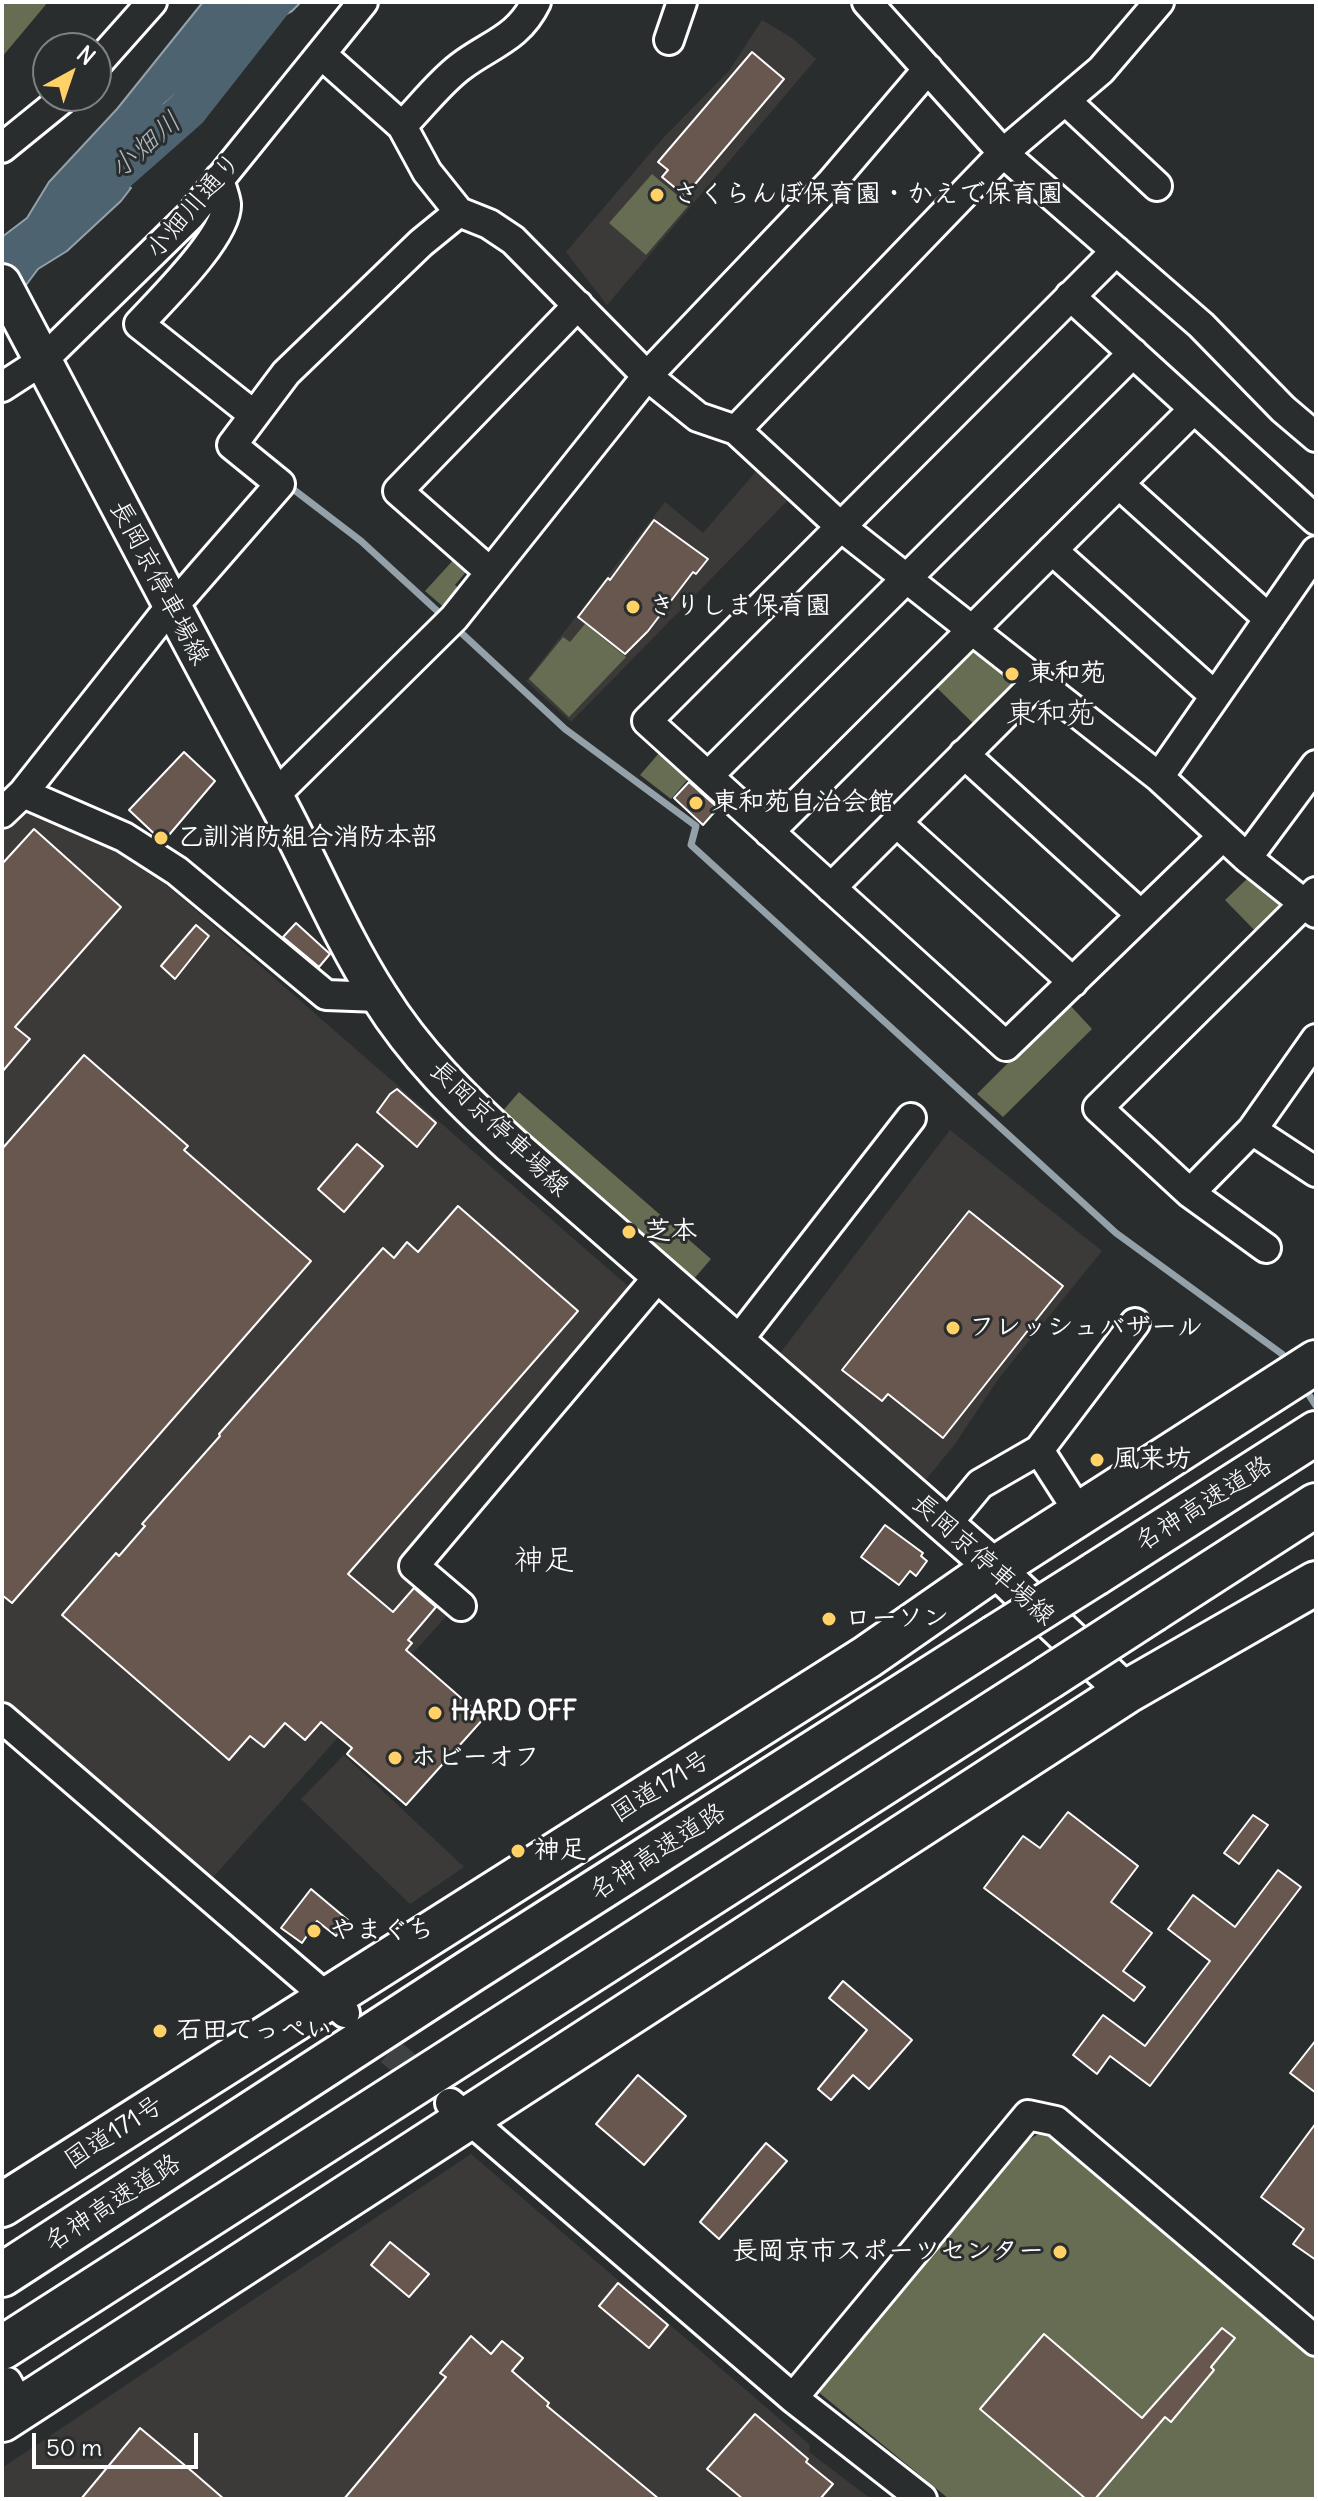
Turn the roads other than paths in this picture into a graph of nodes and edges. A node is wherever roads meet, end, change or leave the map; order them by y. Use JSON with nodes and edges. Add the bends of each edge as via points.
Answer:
{"nodes":[{"id":1,"x":152,"y":2,"type":"edge"},
{"id":2,"x":363,"y":2,"type":"edge"},
{"id":3,"x":536,"y":2,"type":"edge"},
{"id":4,"x":682,"y":2,"type":"edge"},
{"id":5,"x":867,"y":2,"type":"edge"},
{"id":6,"x":1159,"y":2,"type":"edge"},
{"id":7,"x":669,"y":40,"type":"dead end"},
{"id":8,"x":112,"y":47,"type":"edge"},
{"id":9,"x":321,"y":54,"type":"junction"},
{"id":10,"x":928,"y":69,"type":"junction"},
{"id":11,"x":1066,"y":101,"type":"junction"},
{"id":12,"x":46,"y":112,"type":"edge"},
{"id":13,"x":402,"y":126,"type":"junction"},
{"id":14,"x":2,"y":148,"type":"edge"},
{"id":15,"x":1003,"y":153,"type":"junction"},
{"id":16,"x":219,"y":179,"type":"junction"},
{"id":17,"x":1157,"y":186,"type":"dead end"},
{"id":18,"x":459,"y":212,"type":"junction"},
{"id":19,"x":1116,"y":251,"type":"junction"},
{"id":20,"x":2,"y":283,"type":"edge"},
{"id":21,"x":1070,"y":296,"type":"junction"},
{"id":22,"x":578,"y":305,"type":"junction"},
{"id":23,"x":38,"y":353,"type":"junction"},
{"id":24,"x":1133,"y":353,"type":"junction"},
{"id":25,"x":647,"y":376,"type":"junction"},
{"id":26,"x":2,"y":387,"type":"edge"},
{"id":27,"x":1194,"y":409,"type":"junction"},
{"id":28,"x":254,"y":415,"type":"junction"},
{"id":29,"x":736,"y":430,"type":"junction"},
{"id":30,"x":1316,"y":437,"type":"edge"},
{"id":31,"x":1119,"y":484,"type":"junction"},
{"id":32,"x":1316,"y":520,"type":"edge"},
{"id":33,"x":841,"y":527,"type":"junction"},
{"id":34,"x":1052,"y":550,"type":"junction"},
{"id":35,"x":1316,"y":551,"type":"edge"},
{"id":36,"x":490,"y":572,"type":"junction"},
{"id":37,"x":907,"y":579,"type":"junction"},
{"id":38,"x":170,"y":607,"type":"junction"},
{"id":39,"x":1269,"y":619,"type":"junction"},
{"id":40,"x":972,"y":630,"type":"junction"},
{"id":41,"x":1037,"y":682,"type":"junction"},
{"id":42,"x":1215,"y":696,"type":"junction"},
{"id":43,"x":964,"y":754,"type":"junction"},
{"id":44,"x":1316,"y":765,"type":"edge"},
{"id":45,"x":708,"y":776,"type":"junction"},
{"id":46,"x":1159,"y":777,"type":"junction"},
{"id":47,"x":23,"y":793,"type":"junction"},
{"id":48,"x":274,"y":796,"type":"junction"},
{"id":49,"x":2,"y":813,"type":"edge"},
{"id":50,"x":896,"y":822,"type":"junction"},
{"id":51,"x":769,"y":832,"type":"junction"},
{"id":52,"x":1223,"y":836,"type":"junction"},
{"id":53,"x":1247,"y":858,"type":"junction"},
{"id":54,"x":831,"y":888,"type":"junction"},
{"id":55,"x":1313,"y":904,"type":"edge"},
{"id":56,"x":1141,"y":915,"type":"junction"},
{"id":57,"x":1073,"y":982,"type":"junction"},
{"id":58,"x":379,"y":997,"type":"junction"},
{"id":59,"x":1315,"y":1041,"type":"edge"},
{"id":60,"x":911,"y":1118,"type":"dead end"},
{"id":61,"x":1252,"y":1130,"type":"junction"},
{"id":62,"x":1316,"y":1172,"type":"edge"},
{"id":63,"x":1190,"y":1193,"type":"junction"},
{"id":64,"x":1266,"y":1248,"type":"dead end"},
{"id":65,"x":659,"y":1276,"type":"junction"},
{"id":66,"x":1135,"y":1323,"type":"dead end"},
{"id":67,"x":736,"y":1343,"type":"junction"},
{"id":68,"x":1307,"y":1370,"type":"edge"},
{"id":69,"x":1316,"y":1433,"type":"edge"},
{"id":70,"x":1039,"y":1450,"type":"junction"},
{"id":71,"x":1316,"y":1505,"type":"edge"},
{"id":72,"x":1080,"y":1514,"type":"junction"},
{"id":73,"x":946,"y":1525,"type":"junction"},
{"id":74,"x":995,"y":1568,"type":"junction"},
{"id":75,"x":1316,"y":1583,"type":"edge"},
{"id":76,"x":461,"y":1606,"type":"dead end"},
{"id":77,"x":1126,"y":1692,"type":"junction"},
{"id":78,"x":2,"y":1718,"type":"edge"},
{"id":79,"x":336,"y":2006,"type":"junction"},
{"id":80,"x":459,"y":2111,"type":"junction"},
{"id":81,"x":2,"y":2205,"type":"edge"},
{"id":82,"x":2,"y":2275,"type":"edge"},
{"id":83,"x":1316,"y":2341,"type":"edge"},
{"id":84,"x":8,"y":2389,"type":"edge"},
{"id":85,"x":793,"y":2398,"type":"junction"},
{"id":86,"x":922,"y":2499,"type":"edge"}],
"edges":[{"from":1,"to":8,"type":"street"},
{"from":2,"to":9,"type":"street","name":"小畑川通り"},
{"from":3,"to":13,"type":"street","via":[[527,19],[461,67]]},
{"from":4,"to":7,"type":"street"},
{"from":5,"to":10,"type":"street"},
{"from":6,"to":11,"type":"street","via":[[1101,70]]},
{"from":9,"to":13,"type":"street"},
{"from":9,"to":16,"type":"street","name":"小畑川通り"},
{"from":10,"to":15,"type":"street"},
{"from":10,"to":25,"type":"street","via":[[830,184]]},
{"from":11,"to":15,"type":"street"},
{"from":11,"to":17,"type":"street"},
{"from":12,"to":14,"type":"street"},
{"from":13,"to":18,"type":"street","via":[[427,172]]},
{"from":15,"to":19,"type":"street"},
{"from":15,"to":29,"type":"street"},
{"from":16,"to":23,"type":"street","name":"小畑川通り","via":[[190,216]]},
{"from":16,"to":28,"type":"street","via":[[226,205],[221,224],[209,245],[139,324]]},
{"from":18,"to":22,"type":"street","via":[[513,240]]},
{"from":18,"to":28,"type":"street","via":[[286,373]]},
{"from":19,"to":21,"type":"street"},
{"from":19,"to":30,"type":"street"},
{"from":20,"to":23,"type":"main road","name":"長岡京停車場線"},
{"from":21,"to":24,"type":"street"},
{"from":21,"to":33,"type":"street"},
{"from":22,"to":25,"type":"street"},
{"from":22,"to":36,"type":"street","via":[[398,491]]},
{"from":23,"to":26,"type":"street","name":"小畑川通り"},
{"from":23,"to":38,"type":"main road","name":"長岡京停車場線"},
{"from":24,"to":27,"type":"street"},
{"from":24,"to":37,"type":"street"},
{"from":25,"to":29,"type":"street","via":[[698,417]]},
{"from":25,"to":36,"type":"street"},
{"from":27,"to":31,"type":"street"},
{"from":27,"to":32,"type":"street"},
{"from":28,"to":38,"type":"street","via":[[232,445],[280,484]]},
{"from":29,"to":33,"type":"street"},
{"from":31,"to":34,"type":"street"},
{"from":31,"to":39,"type":"street"},
{"from":33,"to":37,"type":"street"},
{"from":33,"to":45,"type":"street","via":[[647,721]]},
{"from":34,"to":40,"type":"street"},
{"from":34,"to":42,"type":"street"},
{"from":35,"to":39,"type":"street"},
{"from":36,"to":48,"type":"street","via":[[450,623]]},
{"from":37,"to":40,"type":"street"},
{"from":37,"to":45,"type":"street"},
{"from":38,"to":47,"type":"street"},
{"from":38,"to":48,"type":"main road","name":"長岡京停車場線"},
{"from":39,"to":42,"type":"street"},
{"from":40,"to":41,"type":"street"},
{"from":40,"to":51,"type":"street"},
{"from":41,"to":43,"type":"street"},
{"from":41,"to":46,"type":"street"},
{"from":42,"to":46,"type":"street"},
{"from":43,"to":50,"type":"street"},
{"from":43,"to":56,"type":"street"},
{"from":44,"to":53,"type":"street"},
{"from":45,"to":51,"type":"street"},
{"from":46,"to":52,"type":"street"},
{"from":47,"to":49,"type":"street"},
{"from":47,"to":58,"type":"street","via":[[124,837],[177,871],[326,995]]},
{"from":48,"to":58,"type":"main road","name":"長岡京停車場線"},
{"from":50,"to":54,"type":"street"},
{"from":50,"to":57,"type":"street"},
{"from":51,"to":54,"type":"street"},
{"from":52,"to":53,"type":"street"},
{"from":52,"to":56,"type":"street"},
{"from":53,"to":55,"type":"street"},
{"from":54,"to":57,"type":"street","via":[[1006,1046]]},
{"from":55,"to":63,"type":"street","via":[[1098,1108]]},
{"from":56,"to":57,"type":"street"},
{"from":58,"to":65,"type":"main road","name":"長岡京停車場線","via":[[461,1099]]},
{"from":59,"to":61,"type":"street"},
{"from":60,"to":67,"type":"street"},
{"from":61,"to":62,"type":"street"},
{"from":61,"to":63,"type":"street"},
{"from":63,"to":64,"type":"street"},
{"from":65,"to":67,"type":"main road","name":"長岡京停車場線"},
{"from":65,"to":76,"type":"street","via":[[414,1566]]},
{"from":66,"to":70,"type":"street"},
{"from":67,"to":73,"type":"main road","name":"長岡京停車場線"},
{"from":68,"to":72,"type":"highway","name":"国道171号"},
{"from":69,"to":82,"type":"highway","name":"名神高速道路","bridge":true},
{"from":70,"to":72,"type":"street"},
{"from":70,"to":73,"type":"street","via":[[980,1484]]},
{"from":71,"to":84,"type":"highway","bridge":true,"via":[[1048,1678]]},
{"from":72,"to":74,"type":"highway","name":"国道171号"},
{"from":73,"to":74,"type":"main road","name":"長岡京停車場線"},
{"from":74,"to":77,"type":"main road","name":"長岡京停車場線"},
{"from":74,"to":79,"type":"highway","name":"国道171号"},
{"from":75,"to":77,"type":"highway"},
{"from":77,"to":80,"type":"highway","via":[[717,1955]]},
{"from":78,"to":79,"type":"street"},
{"from":79,"to":81,"type":"highway","name":"国道171号"},
{"from":80,"to":84,"type":"highway"},
{"from":80,"to":85,"type":"street"},
{"from":83,"to":85,"type":"street","via":[[1056,2121],[1028,2115]]},
{"from":85,"to":86,"type":"street"}]}
